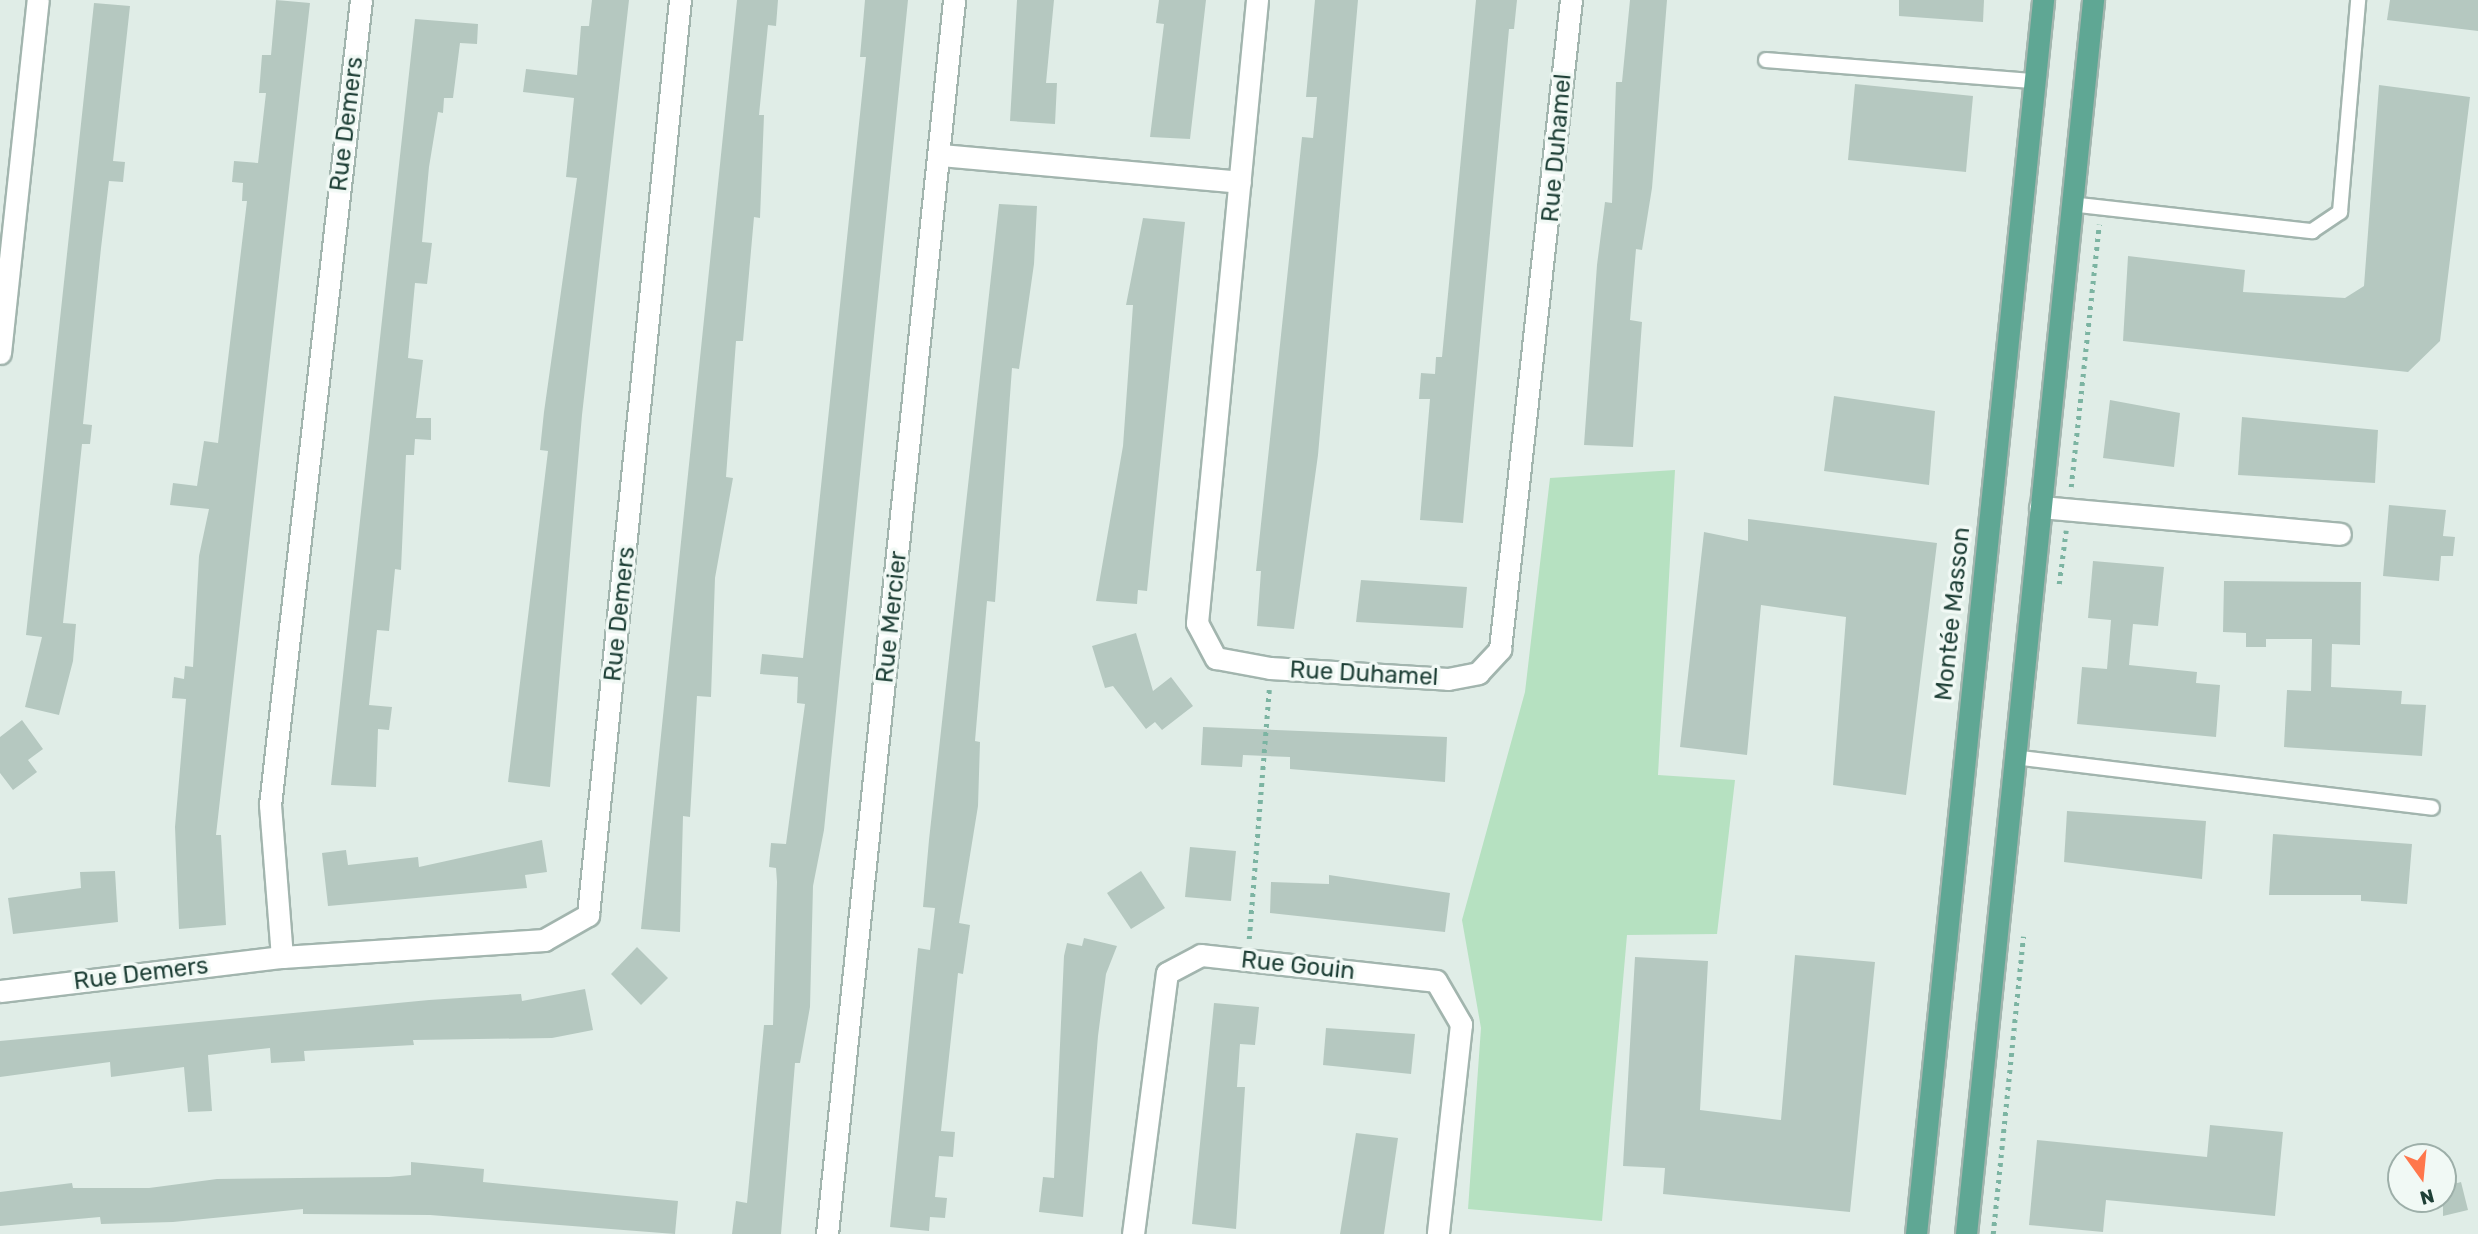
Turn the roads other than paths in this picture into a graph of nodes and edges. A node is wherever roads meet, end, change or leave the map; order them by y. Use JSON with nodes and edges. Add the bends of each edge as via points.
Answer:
{"nodes":[{"id":1,"x":38,"y":0,"type":"edge"},
{"id":2,"x":361,"y":0,"type":"edge"},
{"id":3,"x":680,"y":0,"type":"edge"},
{"id":4,"x":954,"y":0,"type":"edge"},
{"id":5,"x":1257,"y":0,"type":"edge"},
{"id":6,"x":1571,"y":0,"type":"edge"},
{"id":7,"x":2043,"y":0,"type":"edge"},
{"id":8,"x":2092,"y":0,"type":"edge"},
{"id":9,"x":2358,"y":0,"type":"edge"},
{"id":10,"x":1766,"y":60,"type":"dead end"},
{"id":11,"x":2035,"y":81,"type":"junction"},
{"id":12,"x":940,"y":155,"type":"junction"},
{"id":13,"x":1240,"y":182,"type":"junction"},
{"id":14,"x":2070,"y":204,"type":"junction"},
{"id":15,"x":0,"y":353,"type":"edge"},
{"id":16,"x":2040,"y":507,"type":"junction"},
{"id":17,"x":2340,"y":534,"type":"dead end"},
{"id":18,"x":2013,"y":757,"type":"junction"},
{"id":19,"x":2432,"y":808,"type":"dead end"},
{"id":20,"x":282,"y":957,"type":"junction"},
{"id":21,"x":0,"y":991,"type":"edge"},
{"id":22,"x":827,"y":1234,"type":"edge"},
{"id":23,"x":1133,"y":1234,"type":"edge"},
{"id":24,"x":1438,"y":1234,"type":"edge"},
{"id":25,"x":1916,"y":1234,"type":"edge"},
{"id":26,"x":1966,"y":1234,"type":"edge"}],
"edges":[{"from":1,"to":15,"type":"street"},
{"from":2,"to":20,"type":"street","name":"Rue Demers","via":[[270,805]]},
{"from":3,"to":20,"type":"street","name":"Rue Demers","via":[[588,915],[544,940]]},
{"from":4,"to":12,"type":"street","name":"Rue Mercier"},
{"from":5,"to":13,"type":"street","name":"Rue Duhamel"},
{"from":6,"to":13,"type":"street","name":"Rue Duhamel","via":[[1500,649],[1478,673],[1448,679],[1270,668],[1216,658],[1197,623]]},
{"from":7,"to":11,"type":"main road","name":"Montée Masson"},
{"from":8,"to":14,"type":"main road"},
{"from":9,"to":14,"type":"lane","via":[[2340,212],[2312,231]]},
{"from":10,"to":11,"type":"lane"},
{"from":11,"to":25,"type":"main road","name":"Montée Masson"},
{"from":12,"to":13,"type":"street"},
{"from":12,"to":22,"type":"street","name":"Rue Mercier"},
{"from":14,"to":16,"type":"main road"},
{"from":16,"to":17,"type":"street"},
{"from":16,"to":18,"type":"main road"},
{"from":18,"to":19,"type":"lane"},
{"from":18,"to":26,"type":"main road"},
{"from":20,"to":21,"type":"street","name":"Rue Demers"},
{"from":23,"to":24,"type":"street","name":"Rue Gouin","via":[[1167,973],[1201,955],[1436,981],[1461,1024]]}]}
